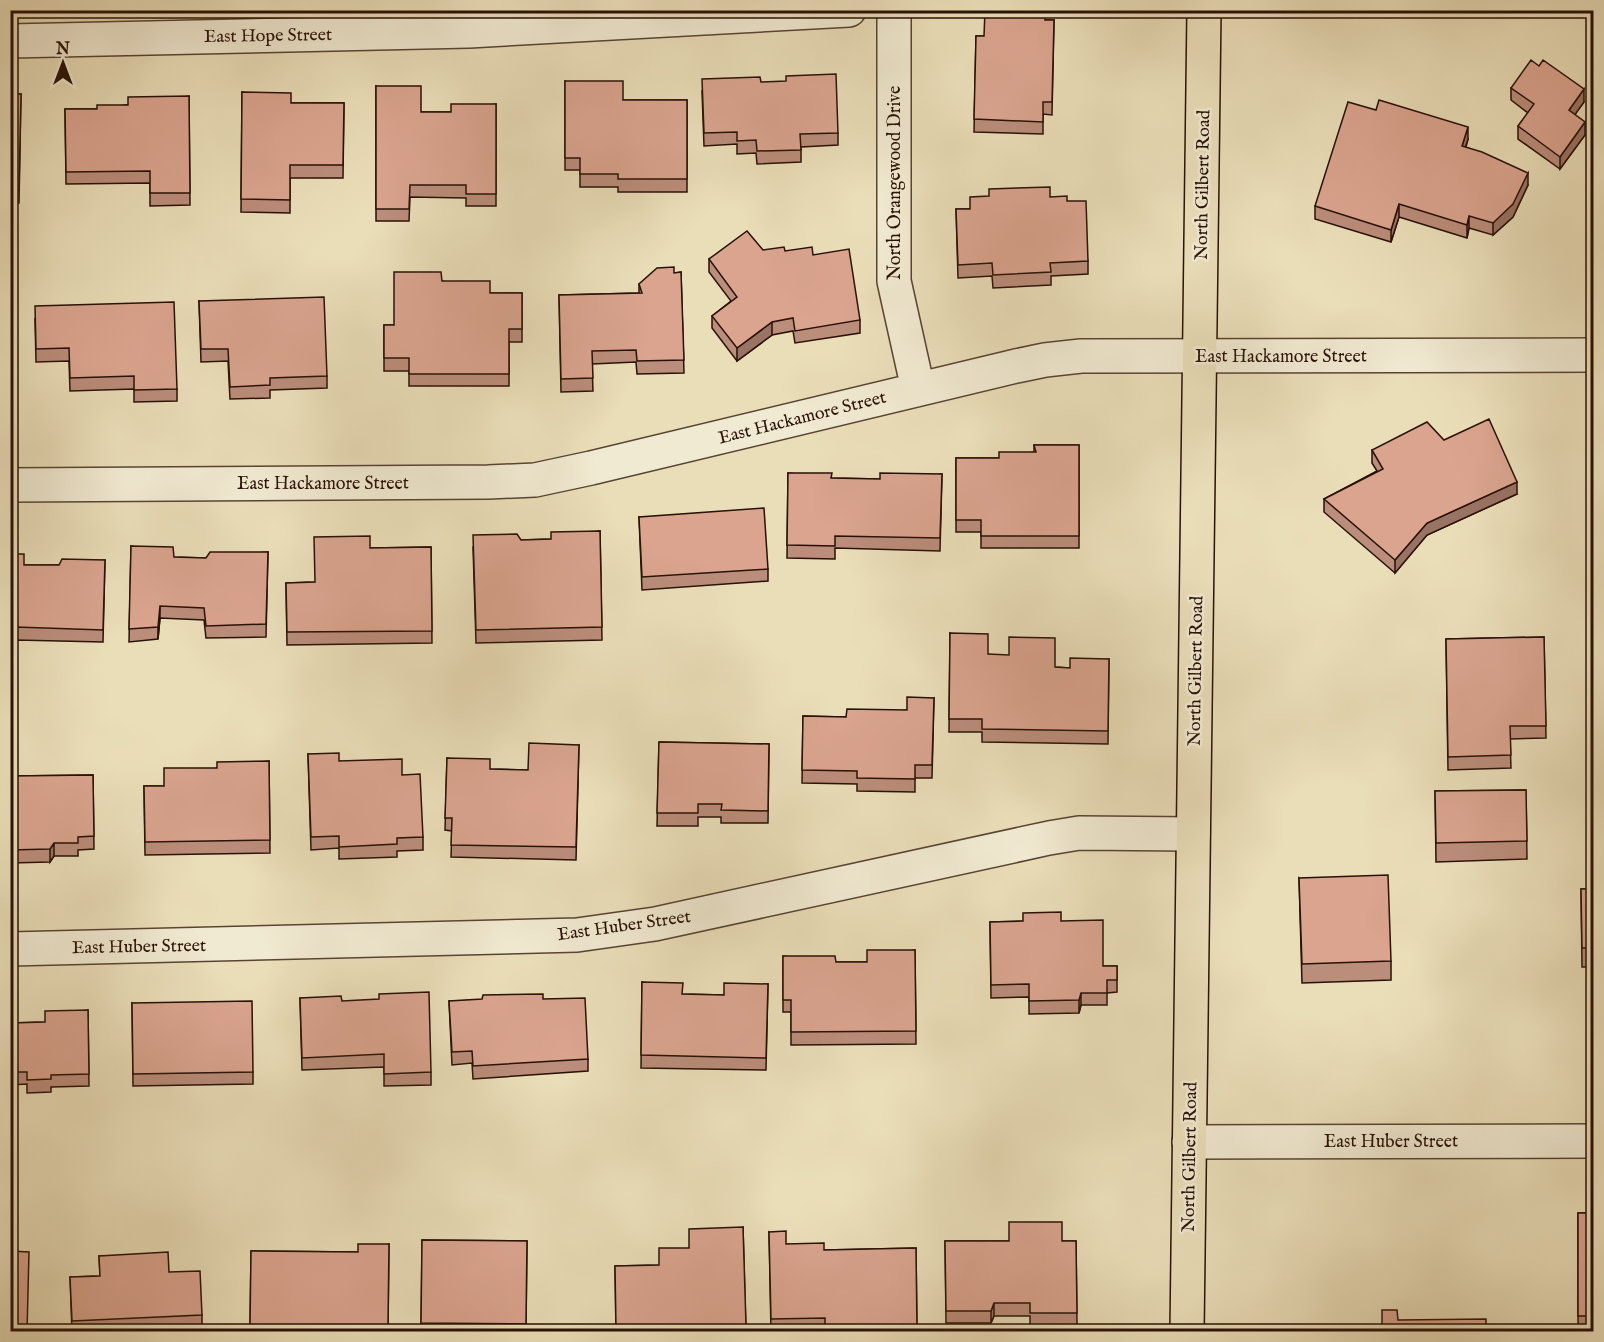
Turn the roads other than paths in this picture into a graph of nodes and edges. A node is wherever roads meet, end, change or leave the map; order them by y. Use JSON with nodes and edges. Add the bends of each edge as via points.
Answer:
{"nodes":[{"id":1,"x":849,"y":10,"type":"edge"},
{"id":2,"x":894,"y":10,"type":"edge"},
{"id":3,"x":1204,"y":10,"type":"edge"},
{"id":4,"x":10,"y":40,"type":"edge"},
{"id":5,"x":1199,"y":356,"type":"junction"},
{"id":6,"x":1593,"y":356,"type":"edge"},
{"id":7,"x":918,"y":389,"type":"junction"},
{"id":8,"x":10,"y":486,"type":"edge"},
{"id":9,"x":1193,"y":834,"type":"junction"},
{"id":10,"x":10,"y":949,"type":"edge"},
{"id":11,"x":1593,"y":1141,"type":"edge"},
{"id":12,"x":1189,"y":1142,"type":"junction"},
{"id":13,"x":1187,"y":1332,"type":"edge"}],
"edges":[{"from":1,"to":4,"type":"street","name":"East Hope Street","via":[[469,32]]},
{"from":2,"to":7,"type":"street","name":"North Orangewood Drive","via":[[894,281]]},
{"from":3,"to":5,"type":"main road","name":"North Gilbert Road"},
{"from":5,"to":6,"type":"street","name":"East Hackamore Street"},
{"from":5,"to":7,"type":"street","name":"East Hackamore Street","via":[[1069,357]]},
{"from":5,"to":9,"type":"main road","name":"North Gilbert Road"},
{"from":7,"to":8,"type":"street","name":"East Hackamore Street","via":[[535,480]]},
{"from":9,"to":10,"type":"street","name":"East Huber Street","via":[[1088,833],[1049,837],[655,924],[577,935]]},
{"from":9,"to":12,"type":"main road","name":"North Gilbert Road"},
{"from":11,"to":12,"type":"street","name":"East Huber Street"},
{"from":12,"to":13,"type":"main road","name":"North Gilbert Road"}]}
